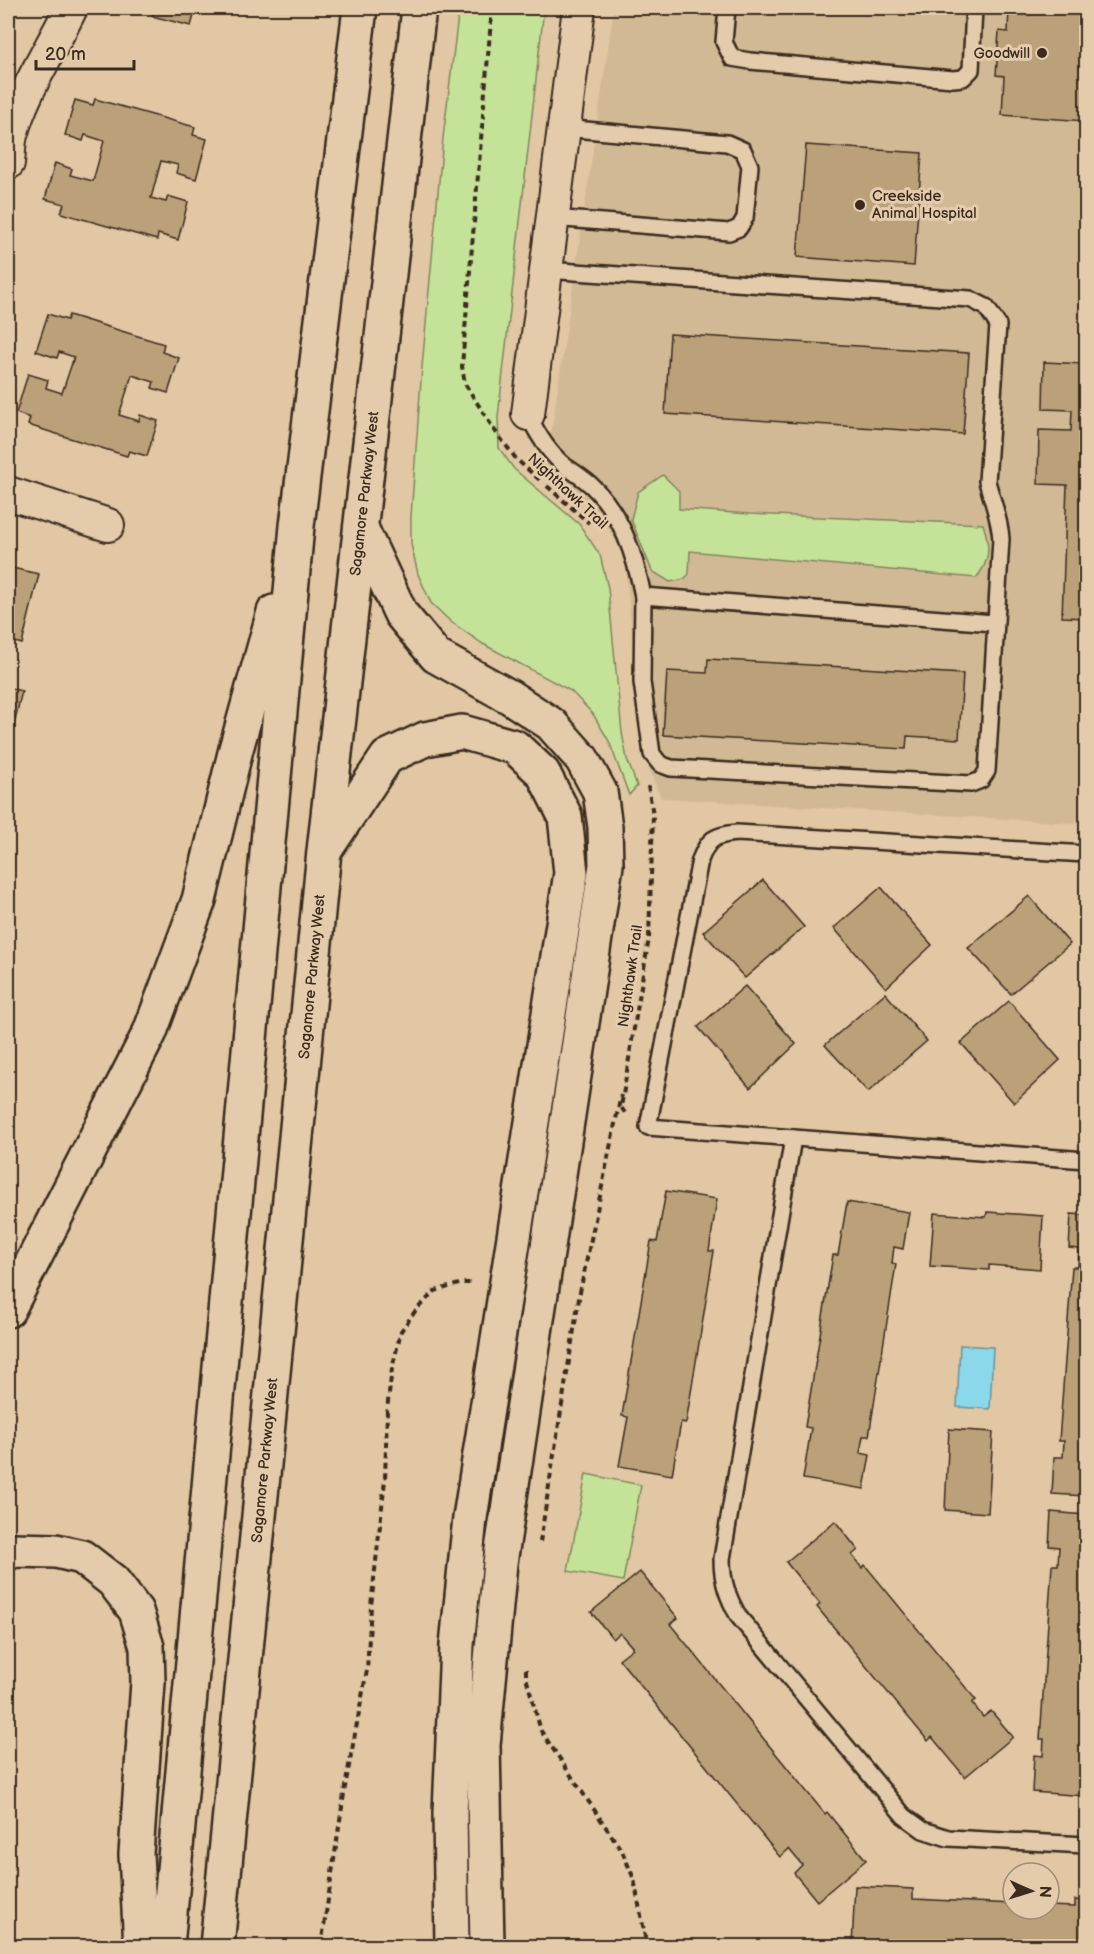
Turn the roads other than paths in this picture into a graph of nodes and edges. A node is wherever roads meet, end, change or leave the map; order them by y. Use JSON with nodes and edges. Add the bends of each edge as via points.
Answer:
{"nodes":[{"id":1,"x":71,"y":8,"type":"edge"},
{"id":2,"x":360,"y":8,"type":"edge"},
{"id":3,"x":418,"y":8,"type":"edge"},
{"id":4,"x":579,"y":8,"type":"edge"},
{"id":5,"x":727,"y":8,"type":"edge"},
{"id":6,"x":974,"y":8,"type":"edge"},
{"id":7,"x":564,"y":128,"type":"junction"},
{"id":8,"x":8,"y":163,"type":"edge"},
{"id":9,"x":552,"y":218,"type":"junction"},
{"id":10,"x":546,"y":270,"type":"junction"},
{"id":11,"x":528,"y":414,"type":"joint"},
{"id":12,"x":8,"y":493,"type":"edge"},
{"id":13,"x":108,"y":525,"type":"dead end"},
{"id":14,"x":297,"y":526,"type":"junction"},
{"id":15,"x":362,"y":528,"type":"junction"},
{"id":16,"x":643,"y":596,"type":"junction"},
{"id":17,"x":994,"y":623,"type":"junction"},
{"id":18,"x":324,"y":851,"type":"junction"},
{"id":19,"x":1086,"y":854,"type":"edge"},
{"id":20,"x":793,"y":1138,"type":"junction"},
{"id":21,"x":1086,"y":1160,"type":"edge"},
{"id":22,"x":8,"y":1310,"type":"edge"},
{"id":23,"x":8,"y":1553,"type":"edge"},
{"id":24,"x":1086,"y":1845,"type":"edge"},
{"id":25,"x":141,"y":1947,"type":"edge"},
{"id":26,"x":167,"y":1947,"type":"edge"},
{"id":27,"x":217,"y":1947,"type":"edge"},
{"id":28,"x":452,"y":1947,"type":"edge"},
{"id":29,"x":487,"y":1947,"type":"edge"}],
"edges":[{"from":1,"to":8,"type":"street","via":[[29,87],[11,135]]},
{"from":2,"to":14,"type":"highway"},
{"from":3,"to":15,"type":"highway","name":"Sagamore Parkway West"},
{"from":4,"to":7,"type":"street"},
{"from":5,"to":6,"type":"lane","via":[[724,42],[732,58],[953,79],[963,78],[971,70]]},
{"from":7,"to":9,"type":"street"},
{"from":7,"to":9,"type":"lane","via":[[727,143],[743,150],[750,166],[746,218],[739,228],[729,232]]},
{"from":9,"to":10,"type":"street"},
{"from":10,"to":11,"type":"street"},
{"from":10,"to":17,"type":"lane","via":[[970,298],[986,307],[999,325],[987,481],[1000,520],[1001,539]]},
{"from":11,"to":16,"type":"lane","via":[[540,440],[563,464],[592,485],[614,514],[631,547]]},
{"from":12,"to":13,"type":"street"},
{"from":14,"to":22,"type":"highway","via":[[199,900],[150,1032]]},
{"from":14,"to":26,"type":"highway"},
{"from":15,"to":18,"type":"highway","name":"Sagamore Parkway West"},
{"from":15,"to":29,"type":"highway","via":[[401,614],[436,656],[551,724],[582,759],[600,792],[605,827],[606,865],[500,1563],[483,1745]]},
{"from":16,"to":17,"type":"lane"},
{"from":16,"to":17,"type":"lane","via":[[642,682],[652,754],[660,764],[671,768],[971,784],[981,780],[987,771]]},
{"from":18,"to":27,"type":"highway","name":"Sagamore Parkway West"},
{"from":18,"to":28,"type":"highway","via":[[387,757],[425,739],[462,732],[515,747],[543,773],[565,816],[571,873],[466,1552],[457,1645],[450,1812]]},
{"from":19,"to":20,"type":"lane","via":[[737,833],[720,834],[706,844],[648,1127]]},
{"from":20,"to":21,"type":"lane"},
{"from":20,"to":24,"type":"lane","via":[[722,1559],[725,1591],[739,1617],[904,1816],[923,1830],[948,1838]]},
{"from":23,"to":25,"type":"highway","via":[[56,1551],[82,1557],[113,1581],[136,1611],[147,1647],[148,1683],[136,1854]]}]}
